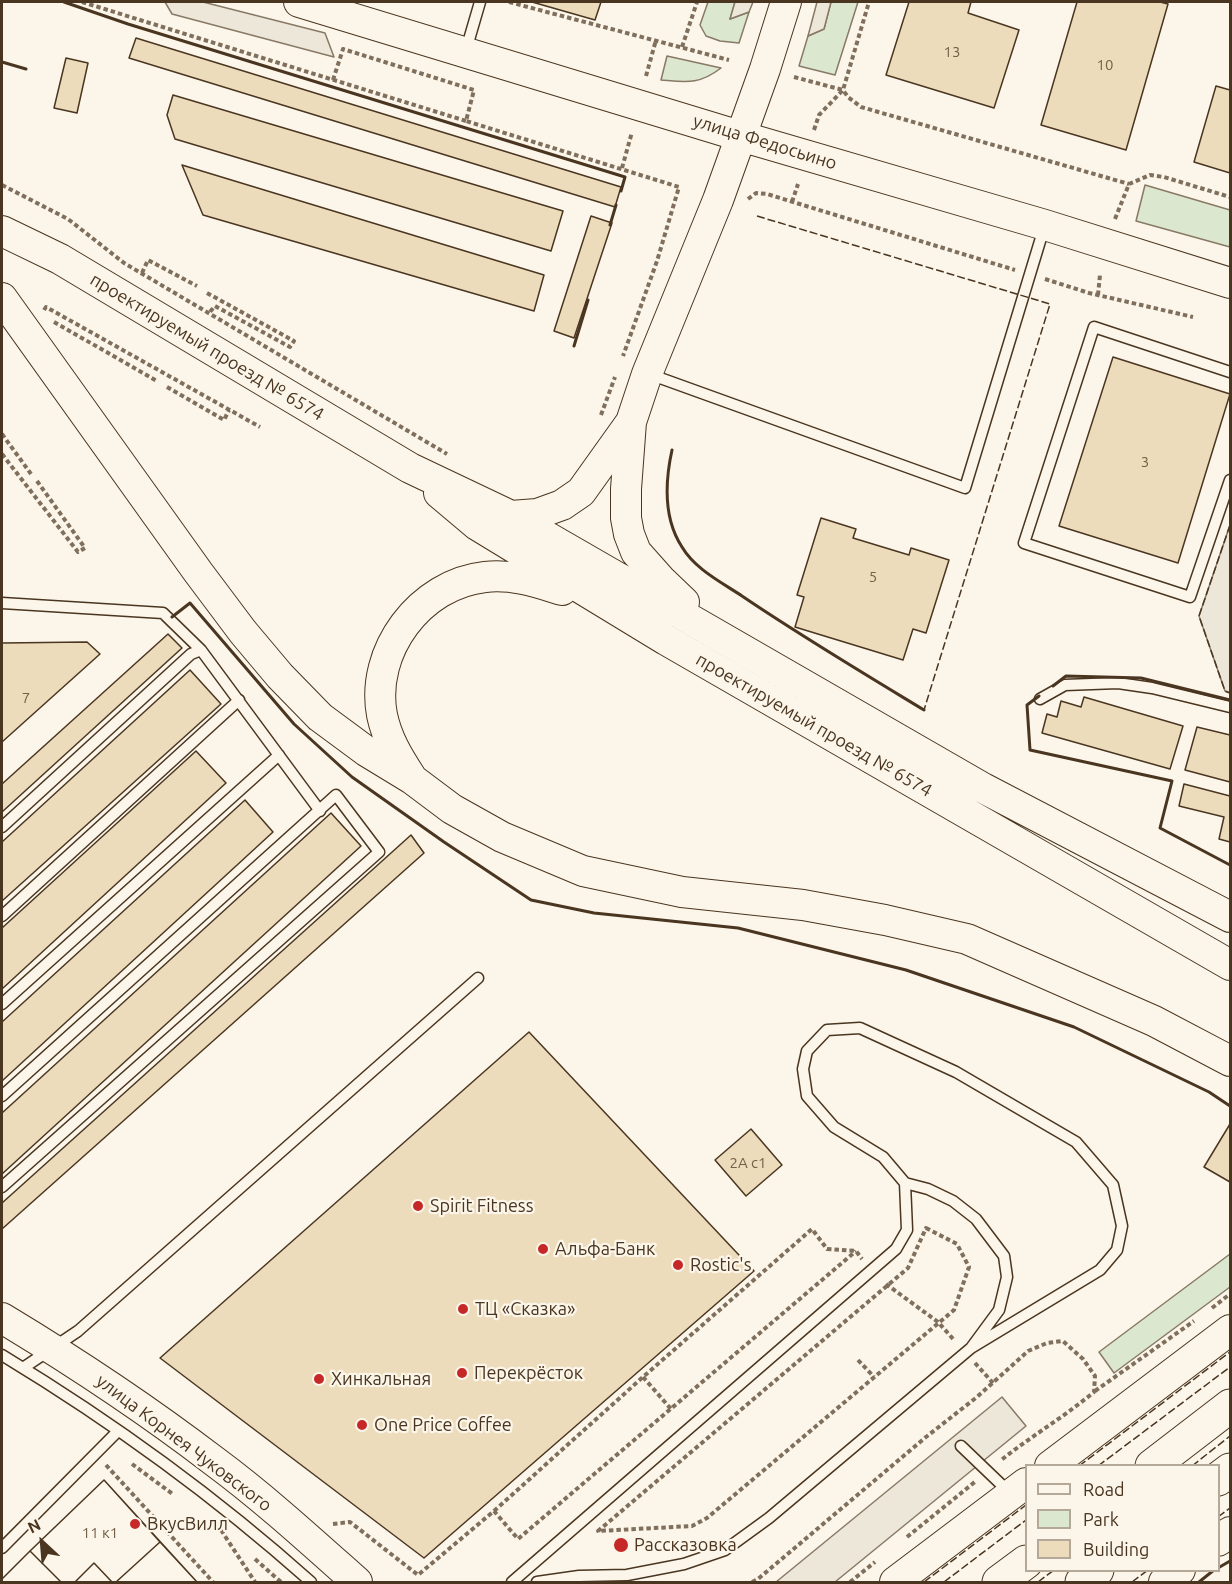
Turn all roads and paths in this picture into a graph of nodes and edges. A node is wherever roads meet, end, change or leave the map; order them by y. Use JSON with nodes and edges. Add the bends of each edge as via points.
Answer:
{"nodes":[{"id":1,"x":82,"y":2,"type":"edge"},
{"id":2,"x":299,"y":2,"type":"edge"},
{"id":3,"x":480,"y":2,"type":"edge"},
{"id":4,"x":509,"y":2,"type":"edge"},
{"id":5,"x":697,"y":2,"type":"edge"},
{"id":6,"x":786,"y":2,"type":"edge"},
{"id":7,"x":869,"y":2,"type":"edge"},
{"id":8,"x":656,"y":40,"type":"junction"},
{"id":9,"x":682,"y":47,"type":"junction"},
{"id":10,"x":465,"y":52,"type":"junction"},
{"id":11,"x":729,"y":60,"type":"dead end"},
{"id":12,"x":646,"y":76,"type":"dead end"},
{"id":13,"x":794,"y":77,"type":"dead end"},
{"id":14,"x":333,"y":80,"type":"junction"},
{"id":15,"x":843,"y":90,"type":"junction"},
{"id":16,"x":466,"y":121,"type":"junction"},
{"id":17,"x":814,"y":130,"type":"dead end"},
{"id":18,"x":632,"y":132,"type":"dead end"},
{"id":19,"x":740,"y":136,"type":"junction"},
{"id":20,"x":622,"y":168,"type":"dead end"},
{"id":21,"x":798,"y":184,"type":"dead end"},
{"id":22,"x":1129,"y":184,"type":"junction"},
{"id":23,"x":2,"y":185,"type":"edge"},
{"id":24,"x":1230,"y":197,"type":"edge"},
{"id":25,"x":792,"y":202,"type":"junction"},
{"id":26,"x":746,"y":203,"type":"dead end"},
{"id":27,"x":1114,"y":220,"type":"dead end"},
{"id":28,"x":1045,"y":225,"type":"junction"},
{"id":29,"x":2,"y":231,"type":"edge"},
{"id":30,"x":142,"y":273,"type":"junction"},
{"id":31,"x":1029,"y":274,"type":"junction"},
{"id":32,"x":1101,"y":275,"type":"dead end"},
{"id":33,"x":1230,"y":283,"type":"edge"},
{"id":34,"x":196,"y":286,"type":"dead end"},
{"id":35,"x":207,"y":292,"type":"dead end"},
{"id":36,"x":1098,"y":295,"type":"junction"},
{"id":37,"x":2,"y":298,"type":"edge"},
{"id":38,"x":210,"y":313,"type":"junction"},
{"id":39,"x":42,"y":316,"type":"dead end"},
{"id":40,"x":1193,"y":317,"type":"dead end"},
{"id":41,"x":51,"y":321,"type":"dead end"},
{"id":42,"x":634,"y":367,"type":"junction"},
{"id":43,"x":617,"y":372,"type":"dead end"},
{"id":44,"x":1230,"y":372,"type":"edge"},
{"id":45,"x":158,"y":381,"type":"dead end"},
{"id":46,"x":167,"y":387,"type":"dead end"},
{"id":47,"x":229,"y":410,"type":"junction"},
{"id":48,"x":601,"y":416,"type":"dead end"},
{"id":49,"x":630,"y":422,"type":"junction"},
{"id":50,"x":260,"y":427,"type":"dead end"},
{"id":51,"x":2,"y":434,"type":"edge"},
{"id":52,"x":2,"y":454,"type":"edge"},
{"id":53,"x":448,"y":454,"type":"dead end"},
{"id":54,"x":410,"y":468,"type":"junction"},
{"id":55,"x":31,"y":474,"type":"dead end"},
{"id":56,"x":1230,"y":480,"type":"edge"},
{"id":57,"x":37,"y":481,"type":"dead end"},
{"id":58,"x":511,"y":516,"type":"junction"},
{"id":59,"x":2,"y":603,"type":"edge"},
{"id":60,"x":605,"y":603,"type":"junction"},
{"id":61,"x":719,"y":635,"type":"junction"},
{"id":62,"x":201,"y":650,"type":"junction"},
{"id":63,"x":1040,"y":699,"type":"dead end"},
{"id":64,"x":239,"y":700,"type":"junction"},
{"id":65,"x":1230,"y":707,"type":"edge"},
{"id":66,"x":279,"y":754,"type":"junction"},
{"id":67,"x":412,"y":779,"type":"junction"},
{"id":68,"x":320,"y":811,"type":"junction"},
{"id":69,"x":2,"y":827,"type":"edge"},
{"id":70,"x":2,"y":916,"type":"edge"},
{"id":71,"x":1230,"y":917,"type":"edge"},
{"id":72,"x":1230,"y":965,"type":"edge"},
{"id":73,"x":478,"y":978,"type":"dead end"},
{"id":74,"x":2,"y":1004,"type":"edge"},
{"id":75,"x":1230,"y":1061,"type":"edge"},
{"id":76,"x":2,"y":1096,"type":"edge"},
{"id":77,"x":905,"y":1183,"type":"junction"},
{"id":78,"x":2,"y":1187,"type":"edge"},
{"id":79,"x":856,"y":1251,"type":"junction"},
{"id":80,"x":872,"y":1270,"type":"junction"},
{"id":81,"x":886,"y":1285,"type":"junction"},
{"id":82,"x":1230,"y":1294,"type":"edge"},
{"id":83,"x":1202,"y":1315,"type":"dead end"},
{"id":84,"x":2,"y":1317,"type":"edge"},
{"id":85,"x":1221,"y":1319,"type":"edge"},
{"id":86,"x":938,"y":1322,"type":"junction"},
{"id":87,"x":54,"y":1349,"type":"junction"},
{"id":88,"x":968,"y":1351,"type":"junction"},
{"id":89,"x":2,"y":1355,"type":"edge"},
{"id":90,"x":858,"y":1360,"type":"dead end"},
{"id":91,"x":23,"y":1368,"type":"junction"},
{"id":92,"x":643,"y":1377,"type":"junction"},
{"id":93,"x":874,"y":1377,"type":"junction"},
{"id":94,"x":993,"y":1383,"type":"dead end"},
{"id":95,"x":1094,"y":1392,"type":"dead end"},
{"id":96,"x":1230,"y":1406,"type":"edge"},
{"id":97,"x":670,"y":1409,"type":"junction"},
{"id":98,"x":118,"y":1431,"type":"junction"},
{"id":99,"x":1027,"y":1439,"type":"dead end"},
{"id":100,"x":105,"y":1444,"type":"junction"},
{"id":101,"x":961,"y":1446,"type":"dead end"},
{"id":102,"x":96,"y":1453,"type":"junction"},
{"id":103,"x":1052,"y":1464,"type":"edge"},
{"id":104,"x":1155,"y":1464,"type":"edge"},
{"id":105,"x":988,"y":1471,"type":"junction"},
{"id":106,"x":1019,"y":1488,"type":"edge"},
{"id":107,"x":177,"y":1497,"type":"dead end"},
{"id":108,"x":494,"y":1510,"type":"junction"},
{"id":109,"x":324,"y":1518,"type":"dead end"},
{"id":110,"x":219,"y":1527,"type":"dead end"},
{"id":111,"x":905,"y":1538,"type":"dead end"},
{"id":112,"x":2,"y":1548,"type":"edge"},
{"id":113,"x":1025,"y":1563,"type":"edge"},
{"id":114,"x":886,"y":1571,"type":"edge"},
{"id":115,"x":1094,"y":1572,"type":"edge"},
{"id":116,"x":1177,"y":1572,"type":"edge"},
{"id":117,"x":213,"y":1582,"type":"edge"},
{"id":118,"x":255,"y":1582,"type":"edge"},
{"id":119,"x":312,"y":1582,"type":"edge"},
{"id":120,"x":357,"y":1582,"type":"edge"},
{"id":121,"x":512,"y":1582,"type":"edge"},
{"id":122,"x":537,"y":1582,"type":"edge"},
{"id":123,"x":850,"y":1582,"type":"edge"},
{"id":124,"x":999,"y":1582,"type":"edge"},
{"id":125,"x":1082,"y":1582,"type":"edge"},
{"id":126,"x":1164,"y":1582,"type":"edge"}],
"edges":[{"from":1,"to":14,"type":"path"},
{"from":2,"to":10,"type":"main road","name":"улица Федосьино"},
{"from":3,"to":10,"type":"lane"},
{"from":4,"to":8,"type":"path"},
{"from":5,"to":9,"type":"path"},
{"from":6,"to":19,"type":"main road"},
{"from":7,"to":15,"type":"path"},
{"from":8,"to":9,"type":"path"},
{"from":8,"to":12,"type":"path"},
{"from":9,"to":11,"type":"path"},
{"from":10,"to":19,"type":"main road","name":"улица Федосьино"},
{"from":13,"to":15,"type":"path"},
{"from":14,"to":16,"type":"path"},
{"from":14,"to":16,"type":"path","via":[[343,49],[474,90]]},
{"from":15,"to":17,"type":"path","via":[[819,115]]},
{"from":15,"to":22,"type":"path","via":[[861,107]]},
{"from":16,"to":42,"type":"path","via":[[679,187],[657,261]]},
{"from":18,"to":20,"type":"path"},
{"from":19,"to":28,"type":"main road","name":"улица Федосьино"},
{"from":19,"to":42,"type":"main road","via":[[718,200]]},
{"from":21,"to":25,"type":"path"},
{"from":22,"to":24,"type":"path","via":[[1150,175]]},
{"from":22,"to":27,"type":"path"},
{"from":23,"to":30,"type":"path","via":[[68,219]]},
{"from":25,"to":26,"type":"path","via":[[756,193]]},
{"from":25,"to":31,"type":"path"},
{"from":28,"to":31,"type":"lane"},
{"from":28,"to":33,"type":"main road","name":"улица Федосьино"},
{"from":29,"to":54,"type":"main road","name":"проектируемый проезд № 6574","via":[[60,259]]},
{"from":30,"to":34,"type":"path","via":[[148,260]]},
{"from":30,"to":38,"type":"path"},
{"from":31,"to":36,"type":"path"},
{"from":31,"to":42,"type":"lane","via":[[965,488]]},
{"from":32,"to":36,"type":"path"},
{"from":35,"to":38,"type":"path","via":[[294,341],[290,347],[215,306]]},
{"from":36,"to":40,"type":"path"},
{"from":37,"to":67,"type":"main road","via":[[198,572],[265,658],[320,717],[366,752]]},
{"from":38,"to":53,"type":"path"},
{"from":39,"to":47,"type":"path","via":[[46,307]]},
{"from":41,"to":45,"type":"path"},
{"from":42,"to":49,"type":"main road"},
{"from":43,"to":48,"type":"path"},
{"from":44,"to":56,"type":"lane","via":[[1094,327],[1024,543],[1190,597]]},
{"from":46,"to":47,"type":"path","via":[[224,420]]},
{"from":47,"to":50,"type":"path"},
{"from":49,"to":58,"type":"main road","via":[[581,492],[562,505],[537,514]]},
{"from":49,"to":61,"type":"main road","via":[[628,534],[636,552],[652,570]]},
{"from":51,"to":55,"type":"path"},
{"from":52,"to":57,"type":"path","via":[[78,552],[85,548]]},
{"from":54,"to":58,"type":"main road","name":"проектируемый проезд № 6574"},
{"from":54,"to":60,"type":"main road","name":"проектируемый проезд № 6574","via":[[477,525]]},
{"from":58,"to":61,"type":"main road","name":"проектируемый проезд № 6574"},
{"from":59,"to":62,"type":"lane","via":[[163,613]]},
{"from":60,"to":67,"type":"main road","via":[[525,579],[484,577],[444,590],[411,616],[389,651],[381,692],[386,733]]},
{"from":60,"to":72,"type":"main road","name":"проектируемый проезд № 6574"},
{"from":61,"to":71,"type":"main road","name":"проектируемый проезд № 6574","via":[[983,788]]},
{"from":62,"to":64,"type":"lane"},
{"from":62,"to":69,"type":"lane","via":[[191,654]]},
{"from":63,"to":65,"type":"lane","via":[[1065,685],[1118,683],[1152,687]]},
{"from":64,"to":66,"type":"lane"},
{"from":64,"to":70,"type":"lane"},
{"from":66,"to":68,"type":"lane"},
{"from":66,"to":74,"type":"lane"},
{"from":67,"to":75,"type":"main road","via":[[502,837],[583,871],[682,892],[803,905],[967,939],[1154,1021]]},
{"from":68,"to":76,"type":"lane"},
{"from":68,"to":78,"type":"lane","via":[[336,795],[379,852]]},
{"from":73,"to":87,"type":"lane"},
{"from":77,"to":80,"type":"lane","via":[[907,1230],[896,1249]]},
{"from":77,"to":88,"type":"lane","via":[[953,1201],[976,1219],[1004,1256],[1007,1277],[999,1310]]},
{"from":77,"to":88,"type":"lane","via":[[883,1157],[834,1127],[807,1096],[803,1069],[807,1051],[827,1030],[860,1028],[956,1072],[1076,1142],[1113,1185],[1122,1226],[1117,1250],[1101,1270]]},
{"from":79,"to":80,"type":"path"},
{"from":79,"to":92,"type":"path","via":[[827,1249],[812,1229]]},
{"from":79,"to":97,"type":"path"},
{"from":80,"to":81,"type":"path"},
{"from":80,"to":121,"type":"lane"},
{"from":81,"to":86,"type":"path"},
{"from":81,"to":86,"type":"path","via":[[908,1268],[926,1228],[957,1244],[969,1267],[954,1310]]},
{"from":81,"to":93,"type":"path","via":[[598,1531],[692,1526]]},
{"from":82,"to":85,"type":"path"},
{"from":83,"to":95,"type":"path"},
{"from":84,"to":87,"type":"main road","name":"улица Корнея Чуковского"},
{"from":85,"to":103,"type":"main road"},
{"from":86,"to":88,"type":"path"},
{"from":86,"to":93,"type":"path"},
{"from":87,"to":91,"type":"lane"},
{"from":87,"to":120,"type":"main road","name":"улица Корнея Чуковского","via":[[216,1462]]},
{"from":88,"to":94,"type":"path"},
{"from":88,"to":122,"type":"lane","via":[[769,1518],[725,1550],[684,1564],[627,1575]]},
{"from":89,"to":91,"type":"lane"},
{"from":90,"to":93,"type":"path"},
{"from":91,"to":98,"type":"lane"},
{"from":92,"to":97,"type":"path"},
{"from":92,"to":108,"type":"path"},
{"from":96,"to":104,"type":"main road"},
{"from":97,"to":108,"type":"path","via":[[518,1539]]},
{"from":98,"to":100,"type":"lane"},
{"from":98,"to":119,"type":"lane","via":[[193,1484]]},
{"from":99,"to":105,"type":"path"},
{"from":100,"to":102,"type":"lane"},
{"from":100,"to":107,"type":"path"},
{"from":101,"to":105,"type":"lane"},
{"from":102,"to":112,"type":"lane"},
{"from":102,"to":117,"type":"path"},
{"from":105,"to":106,"type":"lane"},
{"from":105,"to":111,"type":"path"},
{"from":106,"to":114,"type":"main road"},
{"from":108,"to":109,"type":"path","via":[[418,1575],[350,1522],[334,1525]]},
{"from":110,"to":118,"type":"path"},
{"from":113,"to":124,"type":"main road"},
{"from":114,"to":123,"type":"path"},
{"from":115,"to":125,"type":"main road"},
{"from":116,"to":126,"type":"main road"}]}
